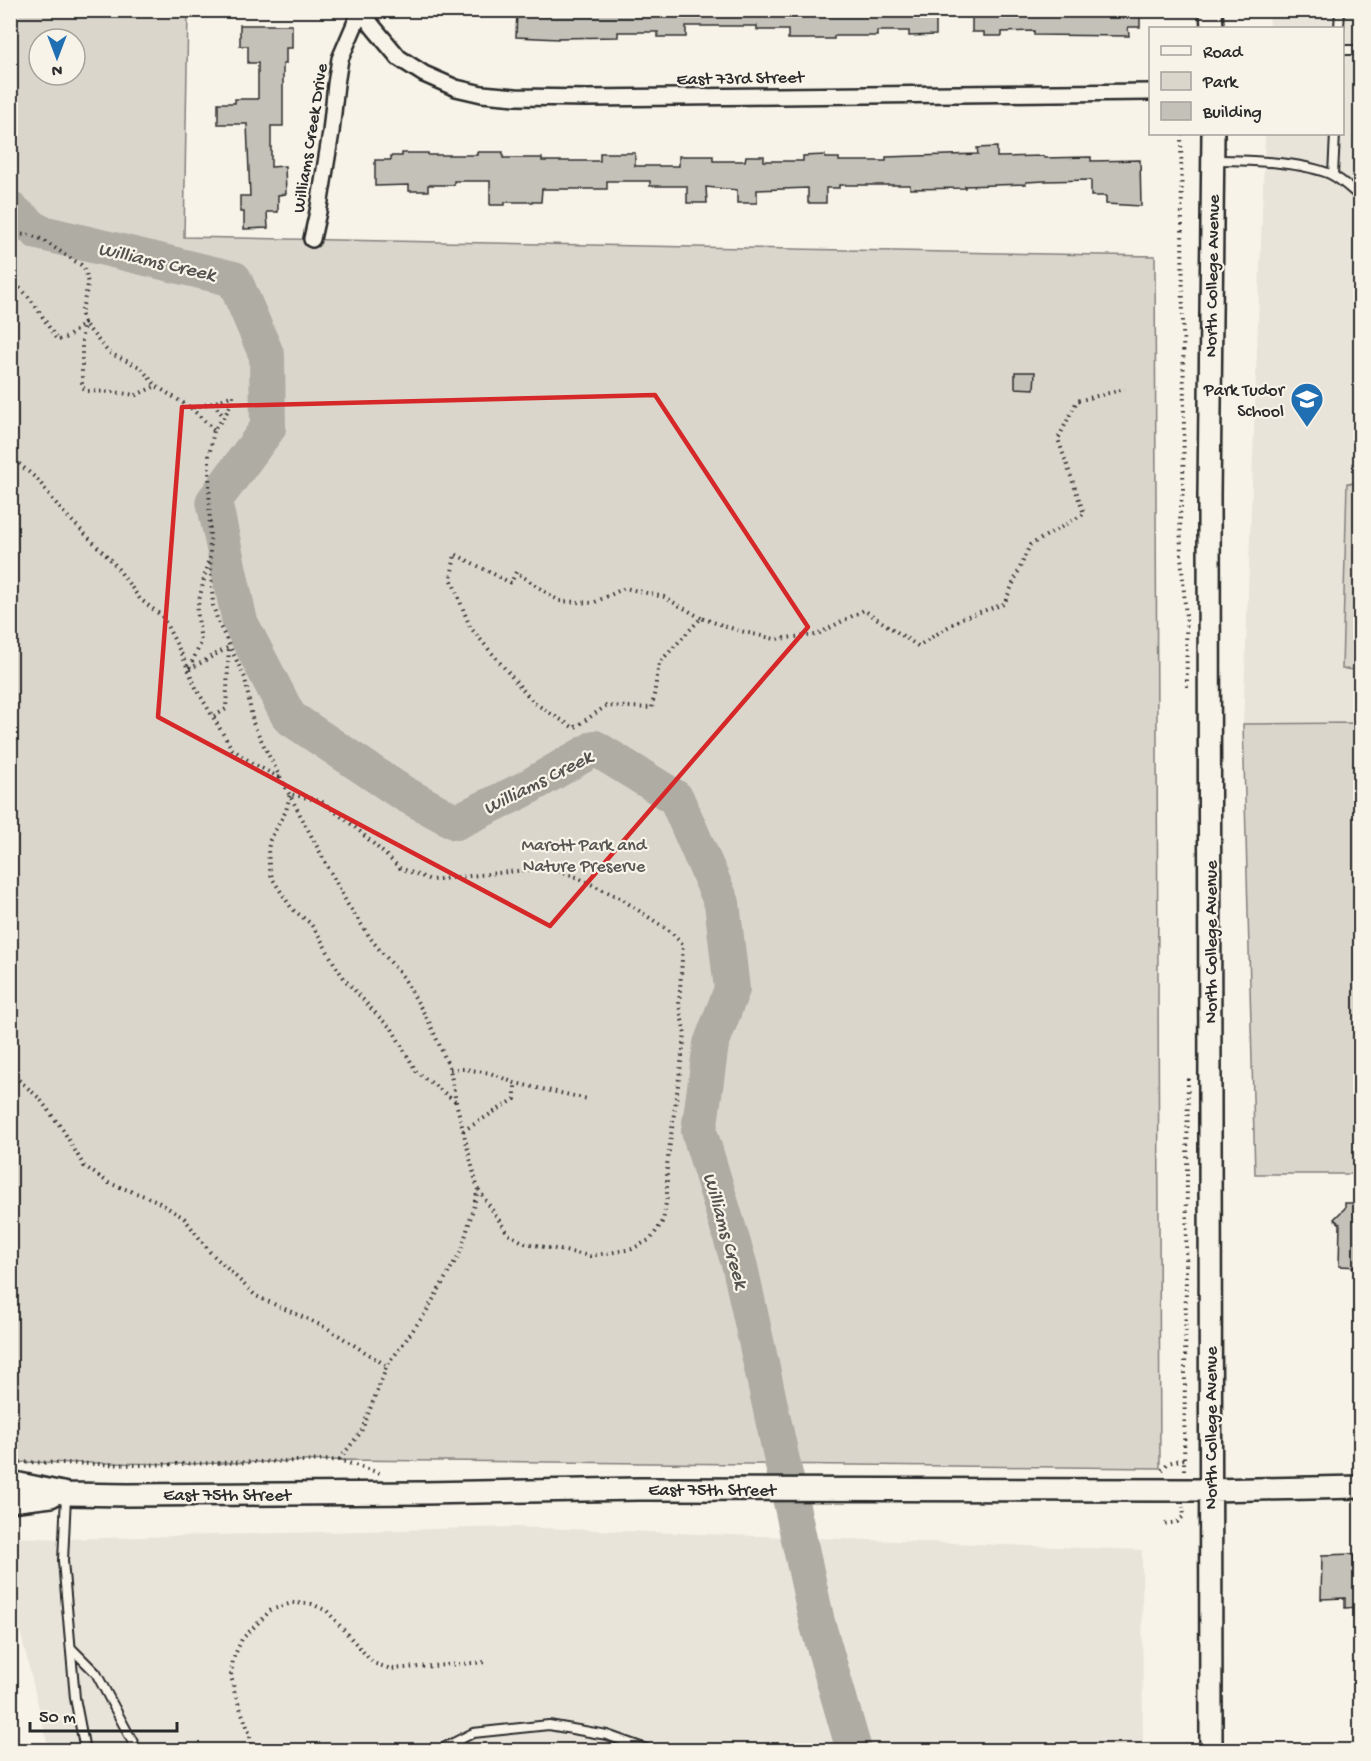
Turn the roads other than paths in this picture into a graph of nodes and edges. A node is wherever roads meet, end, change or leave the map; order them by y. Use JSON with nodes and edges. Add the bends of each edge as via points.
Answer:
{"nodes":[{"id":1,"x":1211,"y":10,"type":"edge"},
{"id":2,"x":1340,"y":10,"type":"edge"},
{"id":3,"x":361,"y":11,"type":"edge"},
{"id":4,"x":1212,"y":27,"type":"edge"},
{"id":5,"x":1339,"y":27,"type":"edge"},
{"id":6,"x":1344,"y":50,"type":"edge"},
{"id":7,"x":1360,"y":50,"type":"edge"},
{"id":8,"x":1149,"y":92,"type":"edge"},
{"id":9,"x":1213,"y":135,"type":"edge"},
{"id":10,"x":1335,"y":135,"type":"edge"},
{"id":11,"x":1212,"y":160,"type":"junction"},
{"id":12,"x":1333,"y":175,"type":"junction"},
{"id":13,"x":1360,"y":197,"type":"edge"},
{"id":14,"x":312,"y":239,"type":"dead end"},
{"id":15,"x":10,"y":1482,"type":"edge"},
{"id":16,"x":1360,"y":1487,"type":"edge"},
{"id":17,"x":1210,"y":1490,"type":"junction"},
{"id":18,"x":65,"y":1494,"type":"junction"},
{"id":19,"x":10,"y":1501,"type":"edge"},
{"id":20,"x":70,"y":1648,"type":"junction"},
{"id":21,"x":85,"y":1750,"type":"edge"},
{"id":22,"x":137,"y":1750,"type":"edge"},
{"id":23,"x":439,"y":1750,"type":"edge"},
{"id":24,"x":649,"y":1750,"type":"edge"},
{"id":25,"x":1210,"y":1750,"type":"edge"}],
"edges":[{"from":1,"to":4,"type":"main road"},
{"from":2,"to":5,"type":"lane"},
{"from":3,"to":8,"type":"street","name":"East 73rd Street","via":[[403,61],[423,74],[482,94],[516,98]]},
{"from":3,"to":14,"type":"street","name":"Williams Creek Drive","via":[[339,65],[330,143]]},
{"from":6,"to":7,"type":"lane"},
{"from":9,"to":11,"type":"main road","name":"North College Avenue"},
{"from":10,"to":12,"type":"lane"},
{"from":11,"to":12,"type":"lane","via":[[1312,168]]},
{"from":11,"to":17,"type":"main road","name":"North College Avenue"},
{"from":12,"to":13,"type":"lane"},
{"from":15,"to":18,"type":"main road","name":"East 75th Street"},
{"from":16,"to":17,"type":"main road","name":"East 75th Street"},
{"from":17,"to":18,"type":"main road","name":"East 75th Street"},
{"from":17,"to":25,"type":"main road","name":"North College Avenue"},
{"from":18,"to":19,"type":"main road","name":"East 75th Street"},
{"from":18,"to":20,"type":"lane","via":[[63,1561]]},
{"from":20,"to":21,"type":"lane"},
{"from":20,"to":22,"type":"lane","via":[[96,1673]]},
{"from":23,"to":24,"type":"lane","via":[[472,1733],[549,1725],[607,1736]]}]}
